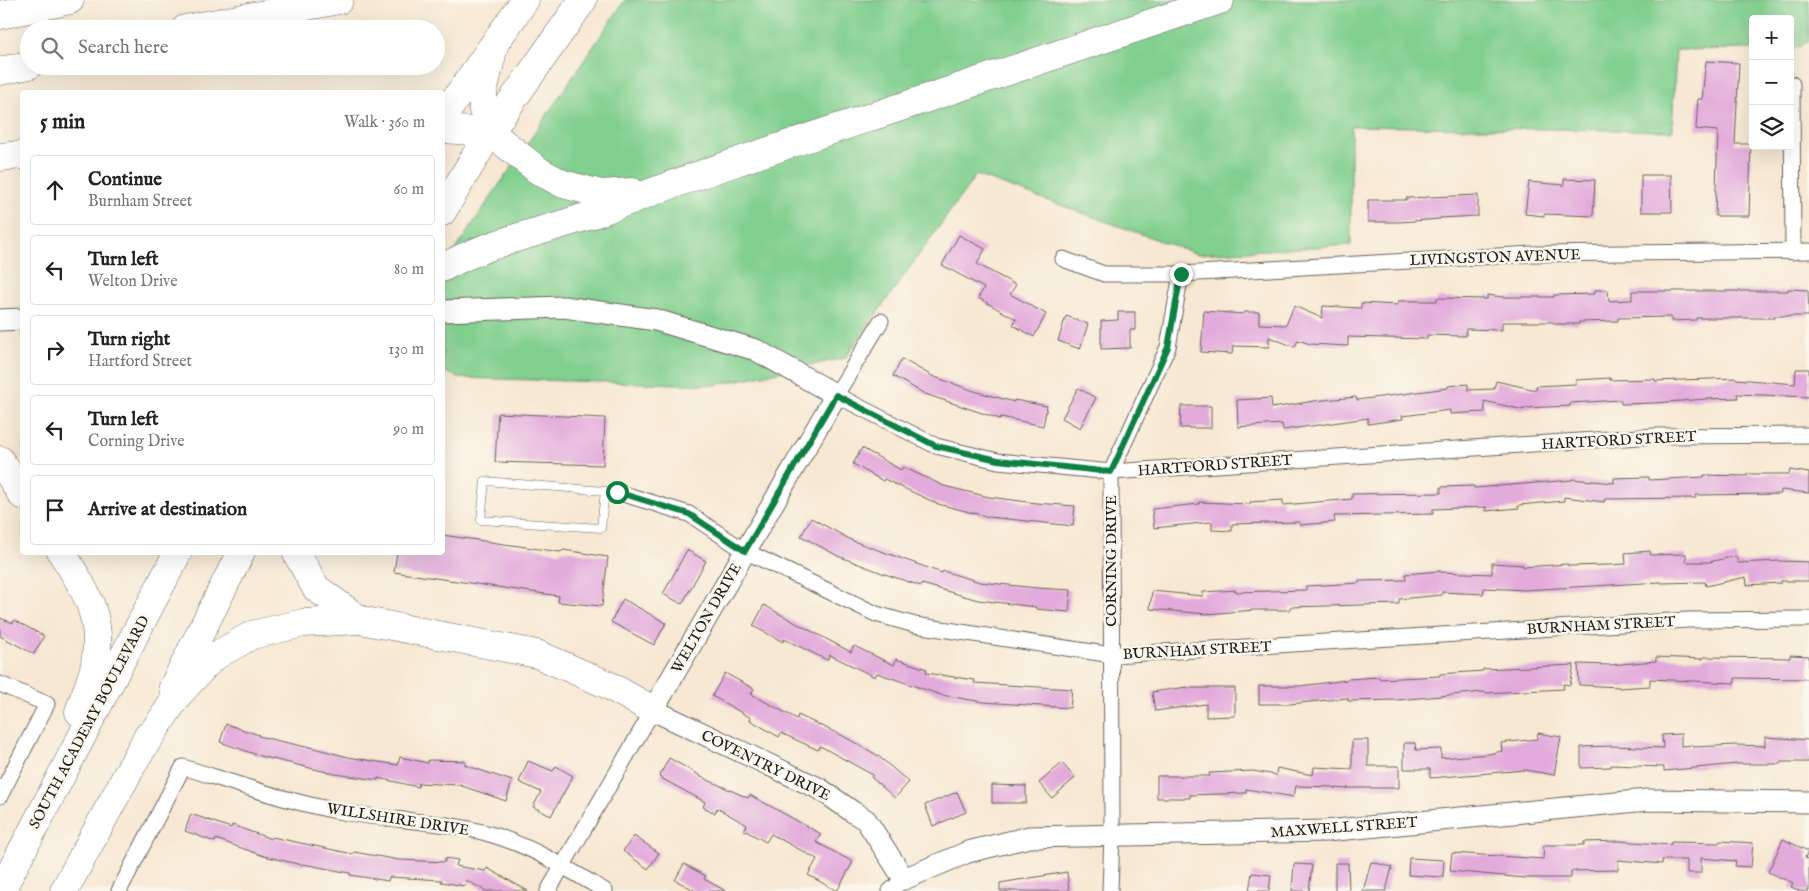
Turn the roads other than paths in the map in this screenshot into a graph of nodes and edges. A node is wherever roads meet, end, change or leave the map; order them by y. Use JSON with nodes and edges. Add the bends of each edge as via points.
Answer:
{"nodes":[{"id":1,"x":70,"y":0,"type":"edge"},
{"id":2,"x":339,"y":0,"type":"edge"},
{"id":3,"x":525,"y":0,"type":"edge"},
{"id":4,"x":583,"y":0,"type":"edge"},
{"id":5,"x":1220,"y":0,"type":"edge"},
{"id":6,"x":0,"y":15,"type":"edge"},
{"id":7,"x":233,"y":20,"type":"edge"},
{"id":8,"x":494,"y":46,"type":"junction"},
{"id":9,"x":20,"y":67,"type":"edge"},
{"id":10,"x":0,"y":71,"type":"edge"},
{"id":11,"x":1792,"y":105,"type":"edge"},
{"id":12,"x":445,"y":114,"type":"edge"},
{"id":13,"x":445,"y":129,"type":"edge"},
{"id":14,"x":490,"y":132,"type":"junction"},
{"id":15,"x":20,"y":155,"type":"edge"},
{"id":16,"x":0,"y":157,"type":"edge"},
{"id":17,"x":651,"y":192,"type":"junction"},
{"id":18,"x":445,"y":207,"type":"edge"},
{"id":19,"x":1793,"y":252,"type":"junction"},
{"id":20,"x":1809,"y":252,"type":"edge"},
{"id":21,"x":1063,"y":259,"type":"dead end"},
{"id":22,"x":445,"y":266,"type":"edge"},
{"id":23,"x":1181,"y":274,"type":"junction"},
{"id":24,"x":445,"y":311,"type":"edge"},
{"id":25,"x":20,"y":319,"type":"edge"},
{"id":26,"x":0,"y":320,"type":"edge"},
{"id":27,"x":881,"y":321,"type":"dead end"},
{"id":28,"x":836,"y":395,"type":"junction"},
{"id":29,"x":1809,"y":435,"type":"edge"},
{"id":30,"x":9,"y":469,"type":"edge"},
{"id":31,"x":1111,"y":472,"type":"junction"},
{"id":32,"x":20,"y":491,"type":"edge"},
{"id":33,"x":611,"y":491,"type":"junction"},
{"id":34,"x":745,"y":551,"type":"junction"},
{"id":35,"x":63,"y":555,"type":"edge"},
{"id":36,"x":176,"y":555,"type":"edge"},
{"id":37,"x":239,"y":555,"type":"edge"},
{"id":38,"x":298,"y":555,"type":"edge"},
{"id":39,"x":1809,"y":619,"type":"edge"},
{"id":40,"x":360,"y":620,"type":"junction"},
{"id":41,"x":1112,"y":655,"type":"junction"},
{"id":42,"x":0,"y":684,"type":"edge"},
{"id":43,"x":654,"y":710,"type":"junction"},
{"id":44,"x":140,"y":752,"type":"junction"},
{"id":45,"x":0,"y":796,"type":"edge"},
{"id":46,"x":49,"y":797,"type":"junction"},
{"id":47,"x":1809,"y":802,"type":"edge"},
{"id":48,"x":1112,"y":835,"type":"junction"},
{"id":49,"x":563,"y":866,"type":"junction"},
{"id":50,"x":897,"y":885,"type":"edge"},
{"id":51,"x":1,"y":891,"type":"edge"},
{"id":52,"x":64,"y":891,"type":"edge"},
{"id":53,"x":119,"y":891,"type":"edge"},
{"id":54,"x":548,"y":891,"type":"edge"},
{"id":55,"x":605,"y":891,"type":"edge"},
{"id":56,"x":1110,"y":891,"type":"edge"}],
"edges":[{"from":1,"to":6,"type":"highway"},
{"from":2,"to":7,"type":"highway"},
{"from":3,"to":8,"type":"highway"},
{"from":4,"to":14,"type":"highway"},
{"from":5,"to":17,"type":"highway"},
{"from":8,"to":12,"type":"highway"},
{"from":8,"to":14,"type":"highway","via":[[483,92],[483,110]]},
{"from":9,"to":10,"type":"highway"},
{"from":11,"to":19,"type":"street"},
{"from":13,"to":14,"type":"highway"},
{"from":14,"to":17,"type":"highway","via":[[539,171],[563,184],[601,194]]},
{"from":14,"to":18,"type":"highway"},
{"from":15,"to":16,"type":"highway"},
{"from":17,"to":22,"type":"highway","via":[[502,243]]},
{"from":19,"to":20,"type":"street","name":"LIVINGSTON AVENUE"},
{"from":19,"to":23,"type":"street","name":"LIVINGSTON AVENUE","via":[[1533,254]]},
{"from":21,"to":23,"type":"street","via":[[1104,274]]},
{"from":23,"to":31,"type":"street","name":"CORNING DRIVE","via":[[1168,347]]},
{"from":24,"to":28,"type":"street","name":"HARTFORD STREET","via":[[564,308],[656,320],[756,350]]},
{"from":25,"to":26,"type":"street"},
{"from":27,"to":28,"type":"street","name":"WELTON DRIVE"},
{"from":28,"to":31,"type":"street","name":"HARTFORD STREET","via":[[936,446],[998,460]]},
{"from":28,"to":34,"type":"street","name":"WELTON DRIVE"},
{"from":29,"to":31,"type":"street","name":"HARTFORD STREET","via":[[1655,436]]},
{"from":30,"to":32,"type":"highway"},
{"from":31,"to":41,"type":"street","name":"CORNING DRIVE"},
{"from":33,"to":33,"type":"lane","via":[[485,482],[481,520],[601,528]]},
{"from":33,"to":34,"type":"street","name":"BURNHAM STREET","via":[[689,514]]},
{"from":34,"to":41,"type":"street","name":"BURNHAM STREET","via":[[876,614],[915,625]]},
{"from":34,"to":43,"type":"street","name":"WELTON DRIVE"},
{"from":35,"to":46,"type":"highway","via":[[92,605],[98,633],[95,664]]},
{"from":36,"to":46,"type":"highway","name":"SOUTH ACADEMY BOULEVARD"},
{"from":37,"to":44,"type":"highway"},
{"from":38,"to":40,"type":"highway","via":[[316,588]]},
{"from":39,"to":41,"type":"street","name":"BURNHAM STREET","via":[[1688,620]]},
{"from":40,"to":43,"type":"highway","via":[[536,654],[608,685]]},
{"from":40,"to":44,"type":"highway","via":[[303,623],[252,634],[212,658],[178,695]]},
{"from":41,"to":48,"type":"street","name":"CORNING DRIVE"},
{"from":42,"to":45,"type":"street","via":[[47,704]]},
{"from":43,"to":49,"type":"street","name":"WELTON DRIVE"},
{"from":43,"to":50,"type":"street","name":"COVENTRY DRIVE","via":[[820,789],[866,820]]},
{"from":44,"to":52,"type":"highway"},
{"from":46,"to":51,"type":"highway","name":"SOUTH ACADEMY BOULEVARD"},
{"from":47,"to":48,"type":"street","name":"MAXWELL STREET","via":[[1648,800],[1326,831]]},
{"from":48,"to":50,"type":"street","name":"MAXWELL STREET","via":[[1029,837],[968,852]]},
{"from":48,"to":56,"type":"street","name":"CORNING DRIVE"},
{"from":49,"to":53,"type":"street","name":"WILLSHIRE DRIVE","via":[[494,835],[450,825],[349,813],[290,801],[183,767]]},
{"from":49,"to":54,"type":"street","name":"WELTON DRIVE"},
{"from":49,"to":55,"type":"street","name":"WILLSHIRE DRIVE"}]}
